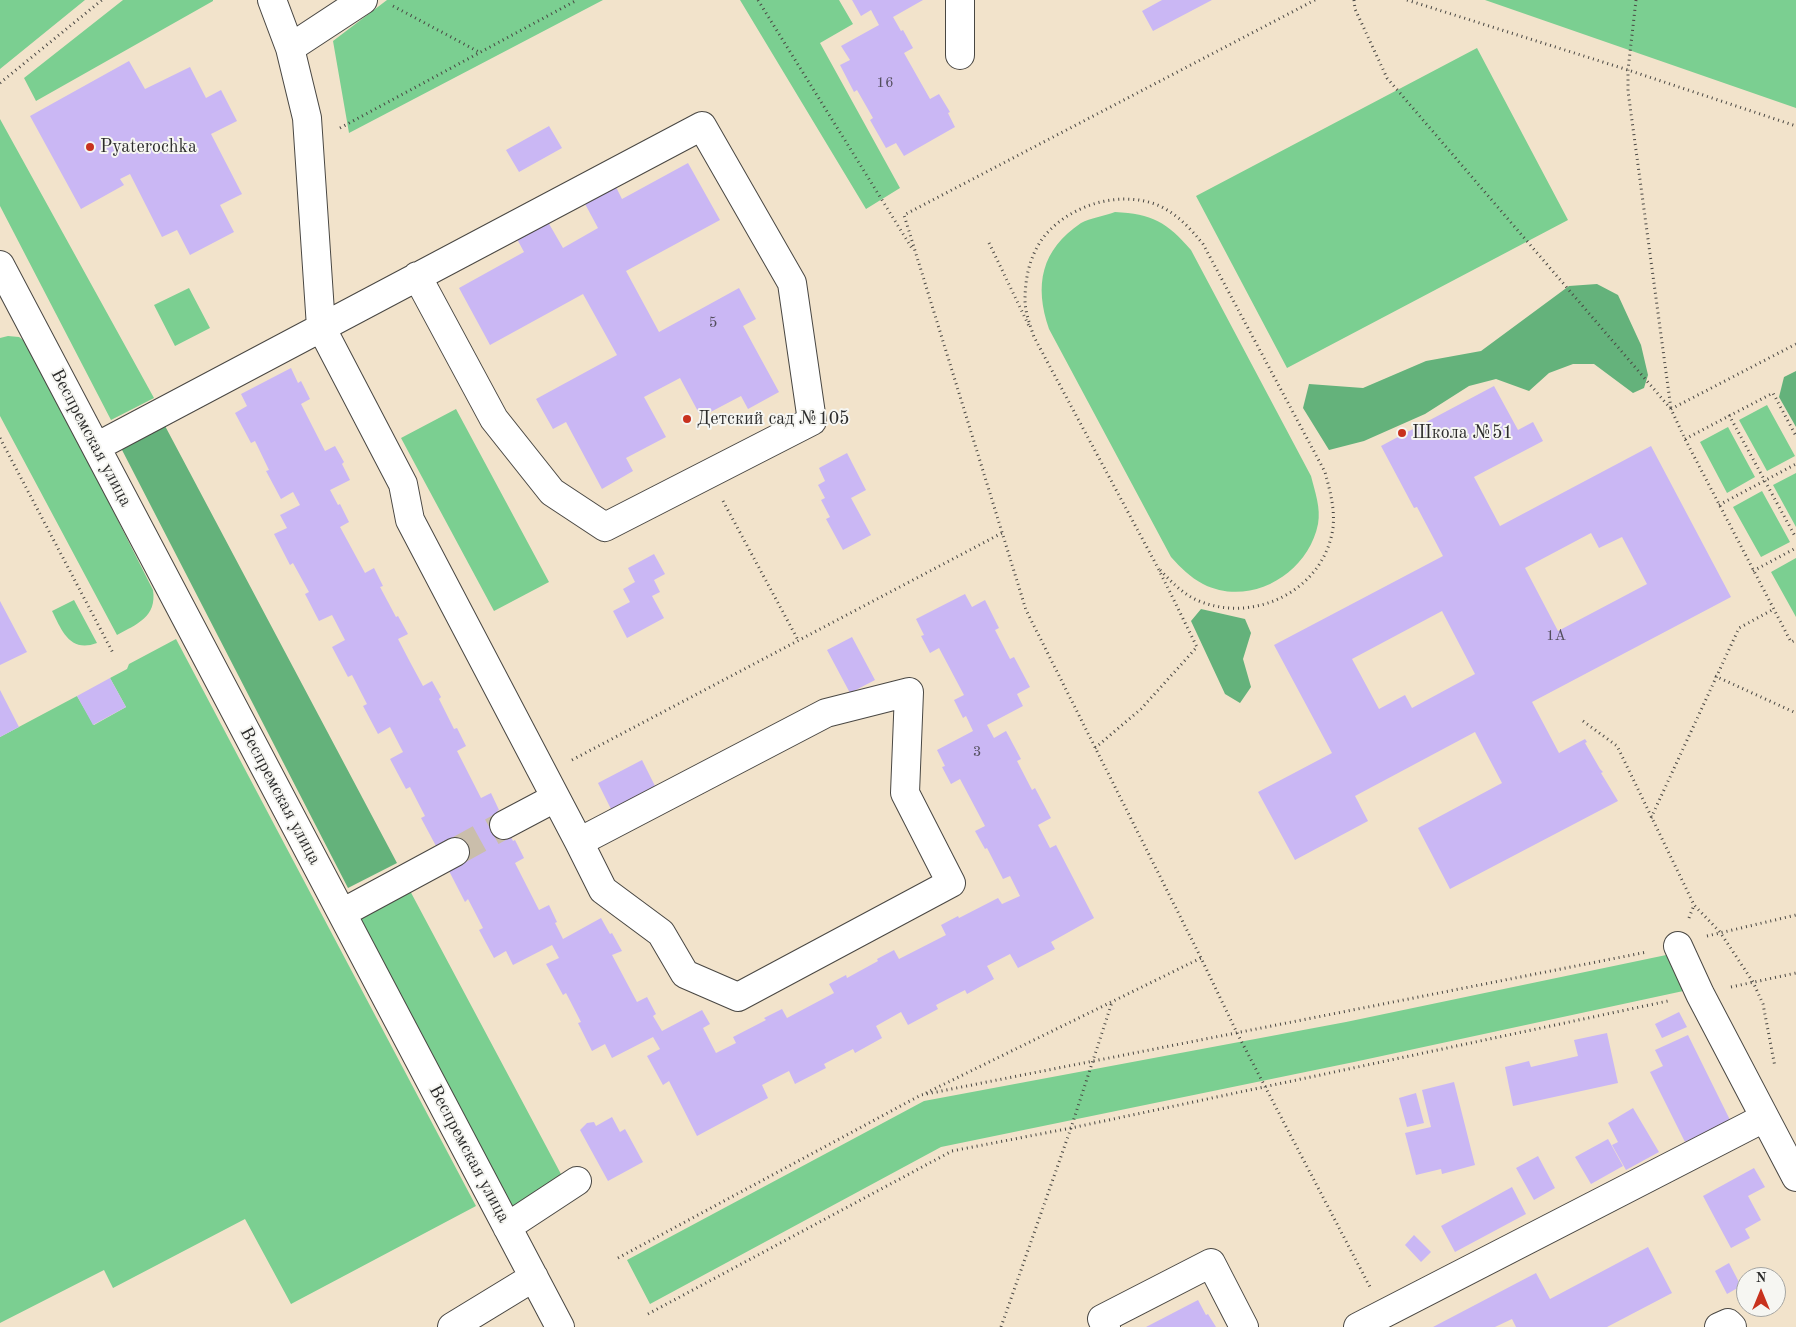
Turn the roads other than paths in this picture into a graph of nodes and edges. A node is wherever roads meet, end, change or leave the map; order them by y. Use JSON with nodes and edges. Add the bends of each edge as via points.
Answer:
{"nodes":[{"id":1,"x":272,"y":0,"type":"edge"},
{"id":2,"x":363,"y":0,"type":"edge"},
{"id":3,"x":960,"y":0,"type":"edge"},
{"id":4,"x":290,"y":48,"type":"junction"},
{"id":5,"x":960,"y":55,"type":"dead end"},
{"id":6,"x":0,"y":265,"type":"edge"},
{"id":7,"x":417,"y":276,"type":"junction"},
{"id":8,"x":321,"y":327,"type":"junction"},
{"id":9,"x":96,"y":447,"type":"junction"},
{"id":10,"x":549,"y":786,"type":"junction"},
{"id":11,"x":504,"y":825,"type":"tunnel mouth"},
{"id":12,"x":578,"y":842,"type":"junction"},
{"id":13,"x":455,"y":852,"type":"tunnel mouth"},
{"id":14,"x":342,"y":913,"type":"junction"},
{"id":15,"x":1678,"y":946,"type":"road end"},
{"id":16,"x":1764,"y":1118,"type":"junction"},
{"id":17,"x":1796,"y":1177,"type":"edge"},
{"id":18,"x":578,"y":1181,"type":"dead end"},
{"id":19,"x":507,"y":1226,"type":"junction"},
{"id":20,"x":534,"y":1277,"type":"junction"},
{"id":21,"x":452,"y":1327,"type":"edge"},
{"id":22,"x":560,"y":1327,"type":"edge"},
{"id":23,"x":1106,"y":1327,"type":"edge"},
{"id":24,"x":1244,"y":1327,"type":"edge"},
{"id":25,"x":1358,"y":1327,"type":"edge"},
{"id":26,"x":1720,"y":1327,"type":"edge"},
{"id":27,"x":1732,"y":1327,"type":"edge"}],
"edges":[{"from":1,"to":4,"type":"street"},
{"from":2,"to":4,"type":"street"},
{"from":3,"to":5,"type":"street"},
{"from":4,"to":8,"type":"street","via":[[306,118]]},
{"from":6,"to":9,"type":"street","name":"Веспремская улица"},
{"from":7,"to":7,"type":"street","via":[[702,126],[792,283],[812,421],[605,526],[552,492],[494,419]]},
{"from":7,"to":8,"type":"street"},
{"from":8,"to":9,"type":"street"},
{"from":8,"to":10,"type":"street","via":[[403,484],[410,520]]},
{"from":9,"to":14,"type":"street","name":"Веспремская улица"},
{"from":10,"to":11,"type":"street"},
{"from":10,"to":12,"type":"street"},
{"from":12,"to":12,"type":"street","via":[[604,890],[661,933],[685,974],[738,996],[951,883],[905,793],[909,692],[826,713]]},
{"from":13,"to":14,"type":"street"},
{"from":14,"to":19,"type":"street","name":"Веспремская улица"},
{"from":15,"to":16,"type":"street"},
{"from":16,"to":17,"type":"street"},
{"from":16,"to":25,"type":"street"},
{"from":18,"to":19,"type":"street"},
{"from":19,"to":20,"type":"street","name":"Веспремская улица"},
{"from":20,"to":21,"type":"street"},
{"from":20,"to":22,"type":"street","name":"Веспремская улица"},
{"from":23,"to":24,"type":"street","via":[[1102,1319],[1211,1263]]},
{"from":26,"to":27,"type":"street","via":[[1728,1322]]}]}
